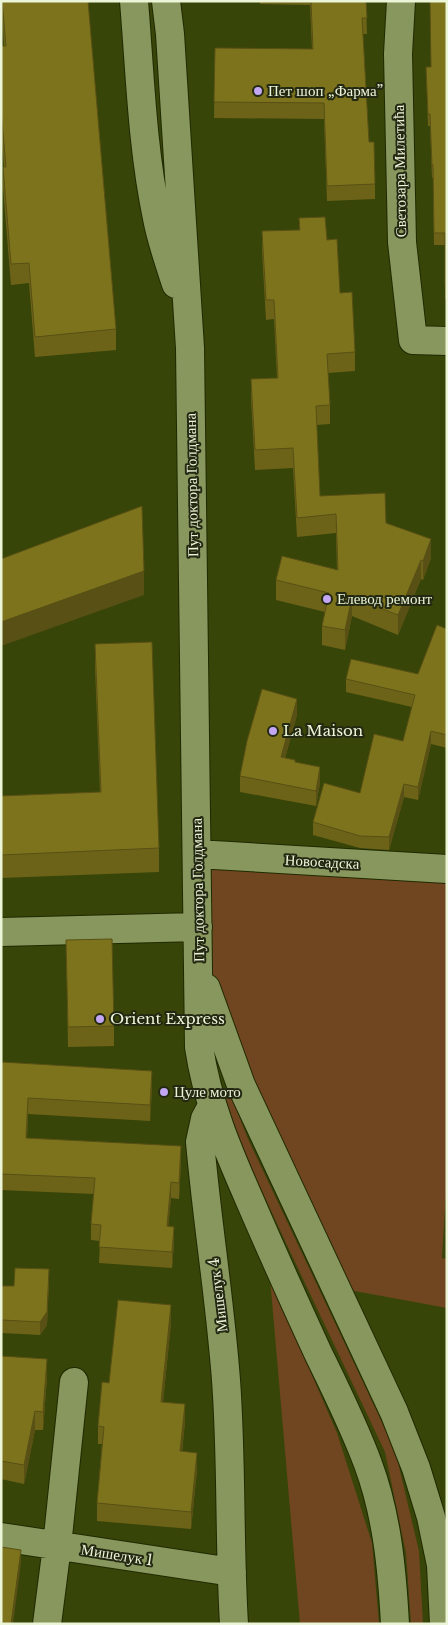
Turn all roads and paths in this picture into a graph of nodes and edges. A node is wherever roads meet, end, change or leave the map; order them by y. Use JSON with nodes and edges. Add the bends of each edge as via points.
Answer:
{"nodes":[{"id":1,"x":134,"y":1,"type":"edge"},
{"id":2,"x":166,"y":1,"type":"edge"},
{"id":3,"x":401,"y":1,"type":"edge"},
{"id":4,"x":189,"y":323,"type":"junction"},
{"id":5,"x":447,"y":341,"type":"edge"},
{"id":6,"x":197,"y":854,"type":"junction"},
{"id":7,"x":447,"y":869,"type":"edge"},
{"id":8,"x":198,"y":927,"type":"junction"},
{"id":9,"x":1,"y":932,"type":"edge"},
{"id":10,"x":199,"y":970,"type":"junction"},
{"id":11,"x":212,"y":1106,"type":"junction"},
{"id":12,"x":74,"y":1382,"type":"dead end"},
{"id":13,"x":1,"y":1537,"type":"edge"},
{"id":14,"x":57,"y":1546,"type":"junction"},
{"id":15,"x":232,"y":1572,"type":"junction"},
{"id":16,"x":47,"y":1624,"type":"edge"},
{"id":17,"x":234,"y":1624,"type":"edge"},
{"id":18,"x":396,"y":1624,"type":"edge"},
{"id":19,"x":444,"y":1624,"type":"edge"}],
"edges":[{"from":1,"to":4,"type":"street","via":[[152,193],[164,246]]},
{"from":2,"to":4,"type":"street","name":"Пут доктора Голдмана"},
{"from":3,"to":5,"type":"street","name":"Светозара Милетића","via":[[398,54],[402,242],[413,340]]},
{"from":4,"to":6,"type":"street","name":"Пут доктора Голдмана"},
{"from":6,"to":7,"type":"street","name":"Новосадска"},
{"from":6,"to":8,"type":"street","name":"Пут доктора Голдмана"},
{"from":8,"to":9,"type":"street"},
{"from":8,"to":10,"type":"street","name":"Пут доктора Голдмана"},
{"from":10,"to":11,"type":"street","via":[[199,1047]]},
{"from":10,"to":19,"type":"street","via":[[241,1085],[394,1412],[416,1468],[440,1565]]},
{"from":11,"to":15,"type":"street","name":"Мишелук 4","via":[[205,1119],[200,1142],[226,1382]]},
{"from":11,"to":18,"type":"street","via":[[223,1140],[272,1253],[368,1465],[388,1540]]},
{"from":12,"to":14,"type":"street"},
{"from":13,"to":14,"type":"street","name":"Мишелук 1"},
{"from":14,"to":15,"type":"street","name":"Мишелук 1"},
{"from":14,"to":16,"type":"street"},
{"from":15,"to":17,"type":"street","name":"Мишелук 4"}]}
